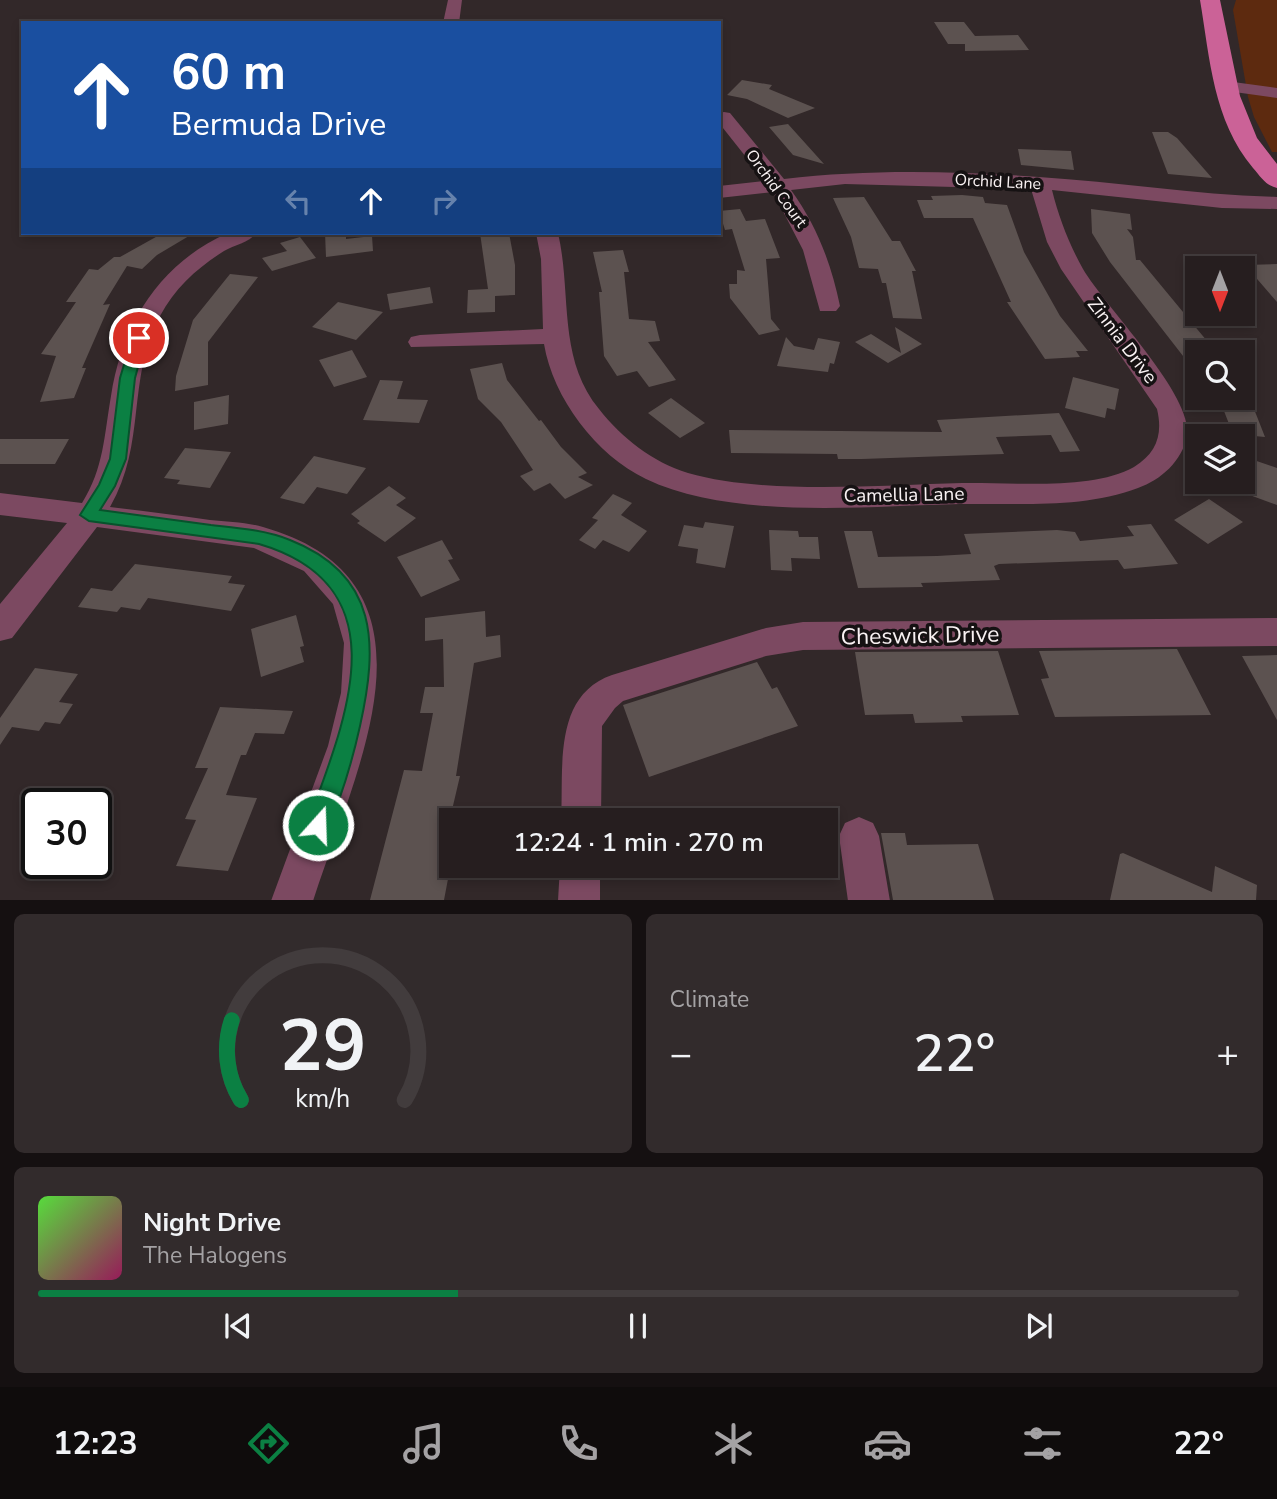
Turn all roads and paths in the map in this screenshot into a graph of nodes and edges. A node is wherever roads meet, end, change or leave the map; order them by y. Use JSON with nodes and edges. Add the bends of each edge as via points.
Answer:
{"nodes":[{"id":1,"x":455,"y":0,"type":"edge"},
{"id":2,"x":1210,"y":0,"type":"edge"},
{"id":3,"x":451,"y":21,"type":"edge"},
{"id":4,"x":1277,"y":75,"type":"edge"},
{"id":5,"x":1226,"y":86,"type":"junction"},
{"id":6,"x":1277,"y":87,"type":"edge"},
{"id":7,"x":1277,"y":93,"type":"edge"},
{"id":8,"x":724,"y":117,"type":"dead end"},
{"id":9,"x":1277,"y":180,"type":"edge"},
{"id":10,"x":1040,"y":183,"type":"junction"},
{"id":11,"x":779,"y":186,"type":"junction"},
{"id":12,"x":721,"y":192,"type":"edge"},
{"id":13,"x":1277,"y":203,"type":"edge"},
{"id":14,"x":241,"y":235,"type":"edge"},
{"id":15,"x":547,"y":235,"type":"edge"},
{"id":16,"x":828,"y":306,"type":"dead end"},
{"id":17,"x":554,"y":336,"type":"junction"},
{"id":18,"x":420,"y":342,"type":"dead end"},
{"id":19,"x":1129,"y":481,"type":"joint"},
{"id":20,"x":0,"y":504,"type":"edge"},
{"id":21,"x":89,"y":515,"type":"junction"},
{"id":22,"x":0,"y":628,"type":"edge"},
{"id":23,"x":1277,"y":632,"type":"edge"},
{"id":24,"x":582,"y":808,"type":"edge"},
{"id":25,"x":859,"y":836,"type":"dead end"},
{"id":26,"x":580,"y":878,"type":"edge"},
{"id":27,"x":292,"y":900,"type":"edge"},
{"id":28,"x":579,"y":900,"type":"edge"},
{"id":29,"x":869,"y":900,"type":"edge"}],
"edges":[{"from":1,"to":3,"type":"street"},
{"from":2,"to":5,"type":"main road"},
{"from":4,"to":6,"type":"street","via":[[1271,81]]},
{"from":5,"to":7,"type":"street"},
{"from":5,"to":9,"type":"main road","via":[[1238,129],[1255,158]]},
{"from":8,"to":11,"type":"street","name":"Orchid Court"},
{"from":10,"to":11,"type":"street","name":"Orchid Lane","via":[[858,178]]},
{"from":10,"to":13,"type":"street","name":"Orchid Lane","via":[[1177,199]]},
{"from":10,"to":19,"type":"street","name":"Zinnia Drive","via":[[1052,225],[1077,277],[1172,411],[1176,429],[1169,450],[1154,468]]},
{"from":11,"to":12,"type":"street","name":"Orchid Lane"},
{"from":11,"to":16,"type":"street","name":"Orchid Court","via":[[807,228]]},
{"from":14,"to":21,"type":"street","via":[[187,266],[153,304],[127,378],[118,459]]},
{"from":15,"to":17,"type":"street","name":"Camellia Lane","via":[[556,304]]},
{"from":17,"to":18,"type":"street"},
{"from":17,"to":19,"type":"street","name":"Camellia Lane","via":[[559,366],[568,384],[601,429],[646,467],[679,480],[729,491],[801,495],[1058,491]]},
{"from":20,"to":21,"type":"street"},
{"from":21,"to":22,"type":"street"},
{"from":21,"to":27,"type":"street","via":[[259,537],[315,560],[340,582],[355,611],[362,663],[349,733]]},
{"from":23,"to":24,"type":"street","name":"Cheswick Drive","via":[[791,637],[766,642],[612,690],[596,703],[585,721]]},
{"from":25,"to":29,"type":"street"},
{"from":26,"to":28,"type":"street"}]}
